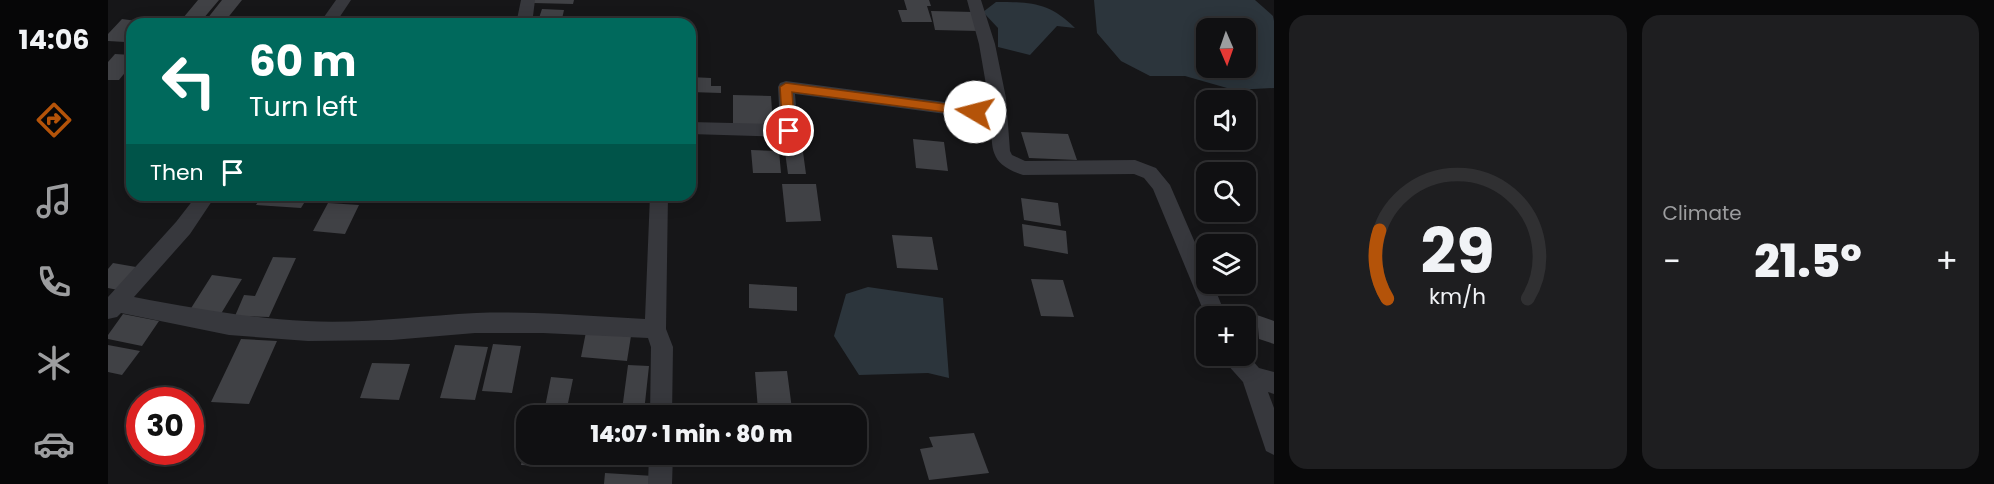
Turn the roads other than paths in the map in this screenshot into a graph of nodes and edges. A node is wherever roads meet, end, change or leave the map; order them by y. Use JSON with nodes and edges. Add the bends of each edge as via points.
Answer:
{"nodes":[{"id":1,"x":344,"y":0,"type":"edge"},
{"id":2,"x":528,"y":0,"type":"edge"},
{"id":3,"x":974,"y":0,"type":"edge"},
{"id":4,"x":331,"y":18,"type":"edge"},
{"id":5,"x":525,"y":18,"type":"edge"},
{"id":6,"x":999,"y":115,"type":"junction"},
{"id":7,"x":696,"y":128,"type":"edge"},
{"id":8,"x":203,"y":201,"type":"edge"},
{"id":9,"x":659,"y":201,"type":"edge"},
{"id":10,"x":1212,"y":306,"type":"edge"},
{"id":11,"x":113,"y":307,"type":"edge"},
{"id":12,"x":655,"y":329,"type":"junction"},
{"id":13,"x":1243,"y":366,"type":"edge"},
{"id":14,"x":1252,"y":376,"type":"junction"},
{"id":15,"x":1274,"y":383,"type":"edge"},
{"id":16,"x":661,"y":405,"type":"edge"},
{"id":17,"x":1274,"y":443,"type":"edge"},
{"id":18,"x":661,"y":465,"type":"edge"},
{"id":19,"x":660,"y":484,"type":"edge"}],
"edges":[{"from":1,"to":4,"type":"street"},
{"from":2,"to":5,"type":"street"},
{"from":3,"to":6,"type":"street","via":[[987,44]]},
{"from":6,"to":7,"type":"street","via":[[786,87],[789,131]]},
{"from":6,"to":10,"type":"street","via":[[1001,151],[1006,160],[1023,168],[1135,167],[1150,173],[1161,185]]},
{"from":8,"to":11,"type":"street"},
{"from":9,"to":12,"type":"street"},
{"from":11,"to":12,"type":"street","via":[[229,325],[308,331],[498,323]]},
{"from":12,"to":16,"type":"street","via":[[662,347]]},
{"from":13,"to":14,"type":"street"},
{"from":14,"to":15,"type":"street"},
{"from":14,"to":17,"type":"street"},
{"from":18,"to":19,"type":"street"}]}
